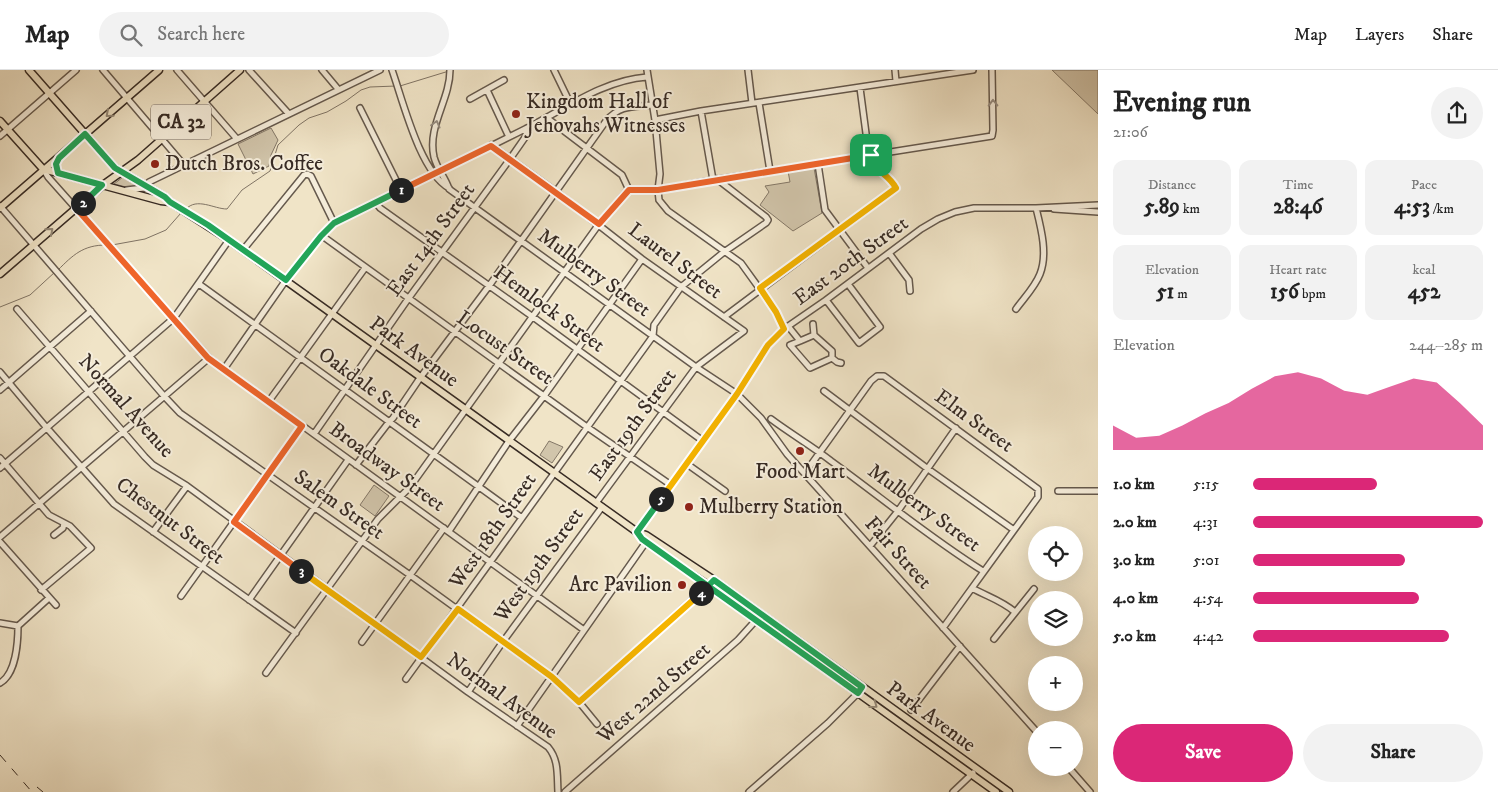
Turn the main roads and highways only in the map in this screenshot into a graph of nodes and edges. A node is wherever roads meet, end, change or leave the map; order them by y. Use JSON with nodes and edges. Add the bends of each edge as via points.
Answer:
{"nodes":[{"id":1,"x":29,"y":70,"type":"edge"},
{"id":2,"x":159,"y":70,"type":"edge"},
{"id":3,"x":240,"y":70,"type":"edge"},
{"id":4,"x":0,"y":121,"type":"edge"},
{"id":5,"x":85,"y":134,"type":"junction"},
{"id":6,"x":59,"y":158,"type":"junction"},
{"id":7,"x":43,"y":169,"type":"junction"},
{"id":8,"x":121,"y":172,"type":"junction"},
{"id":9,"x":58,"y":173,"type":"junction"},
{"id":10,"x":102,"y":185,"type":"junction"},
{"id":11,"x":170,"y":202,"type":"junction"},
{"id":12,"x":0,"y":207,"type":"edge"},
{"id":13,"x":0,"y":274,"type":"edge"},
{"id":14,"x":637,"y":532,"type":"junction"},
{"id":15,"x":860,"y":690,"type":"junction"},
{"id":16,"x":974,"y":772,"type":"junction"},
{"id":17,"x":996,"y":792,"type":"edge"},
{"id":18,"x":1009,"y":792,"type":"edge"}],
"edges":[{"from":1,"to":5,"type":"main road","name":"Park Avenue"},
{"from":2,"to":5,"type":"main road","number":"CA 32","one_way":true},
{"from":3,"to":8,"type":"main road","number":"CA 32"},
{"from":4,"to":7,"type":"main road","name":"Broadway Street"},
{"from":5,"to":6,"type":"main road","number":"CA 32"},
{"from":5,"to":8,"type":"main road","name":"Park Avenue"},
{"from":6,"to":7,"type":"main road","number":"CA 32"},
{"from":6,"to":9,"type":"main road","via":[[56,164]]},
{"from":7,"to":9,"type":"main road"},
{"from":7,"to":12,"type":"main road","number":"CA 32"},
{"from":8,"to":10,"type":"main road","number":"CA 32"},
{"from":8,"to":11,"type":"main road","name":"Park Avenue"},
{"from":9,"to":10,"type":"main road"},
{"from":10,"to":11,"type":"main road"},
{"from":13,"to":10,"type":"main road","number":"CA 32","one_way":true},
{"from":11,"to":14,"type":"main road","name":"Park Avenue","via":[[286,280]]},
{"from":14,"to":15,"type":"main road","name":"Park Avenue","via":[[646,542],[756,620]]},
{"from":14,"to":15,"type":"main road","name":"Park Avenue","via":[[646,534],[714,580]]},
{"from":15,"to":16,"type":"main road","name":"Park Avenue"},
{"from":16,"to":17,"type":"main road","name":"Park Avenue"},
{"from":16,"to":18,"type":"main road","name":"Park Avenue"}]}
